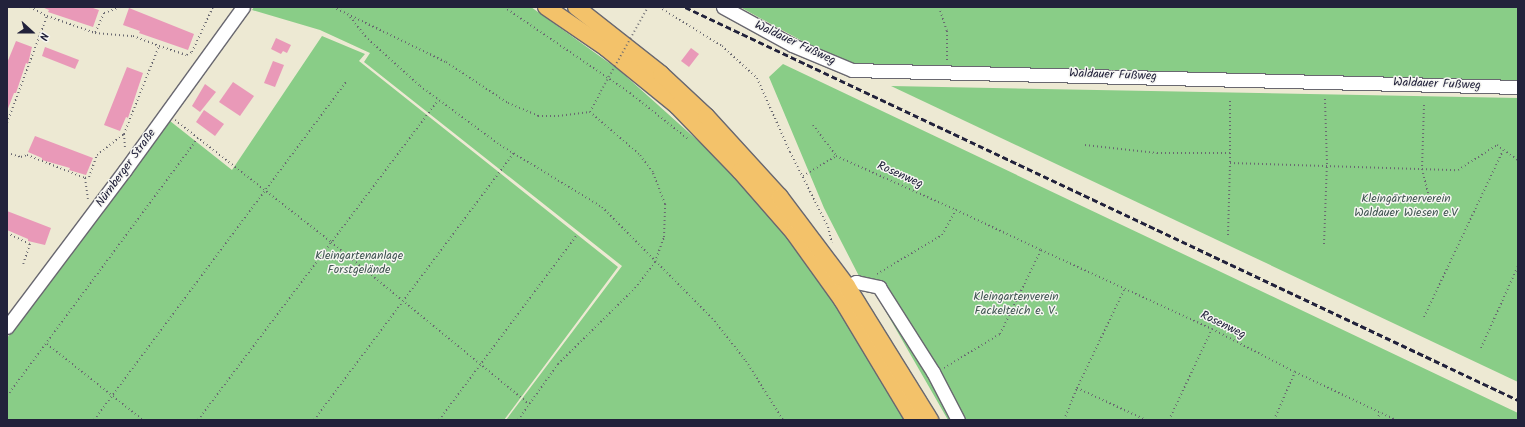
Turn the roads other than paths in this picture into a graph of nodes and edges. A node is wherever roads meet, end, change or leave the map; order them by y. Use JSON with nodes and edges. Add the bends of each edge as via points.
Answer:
{"nodes":[{"id":1,"x":243,"y":7,"type":"edge"},
{"id":2,"x":546,"y":7,"type":"edge"},
{"id":3,"x":576,"y":7,"type":"edge"},
{"id":4,"x":723,"y":7,"type":"edge"},
{"id":5,"x":1518,"y":86,"type":"edge"},
{"id":6,"x":847,"y":286,"type":"junction"},
{"id":7,"x":7,"y":327,"type":"edge"},
{"id":8,"x":914,"y":420,"type":"edge"},
{"id":9,"x":930,"y":420,"type":"edge"},
{"id":10,"x":958,"y":420,"type":"edge"}],
"edges":[{"from":1,"to":7,"type":"street","name":"Nürnberger Straße"},
{"from":2,"to":8,"type":"main road","via":[[606,48],[677,106],[740,171],[794,233],[842,300]]},
{"from":3,"to":6,"type":"main road","via":[[661,74],[706,116],[780,197]]},
{"from":4,"to":5,"type":"street","name":"Waldauer Fußweg","via":[[792,45],[852,70],[946,70]]},
{"from":6,"to":9,"type":"main road"},
{"from":6,"to":10,"type":"street","via":[[856,282],[879,287],[933,372]]}]}
